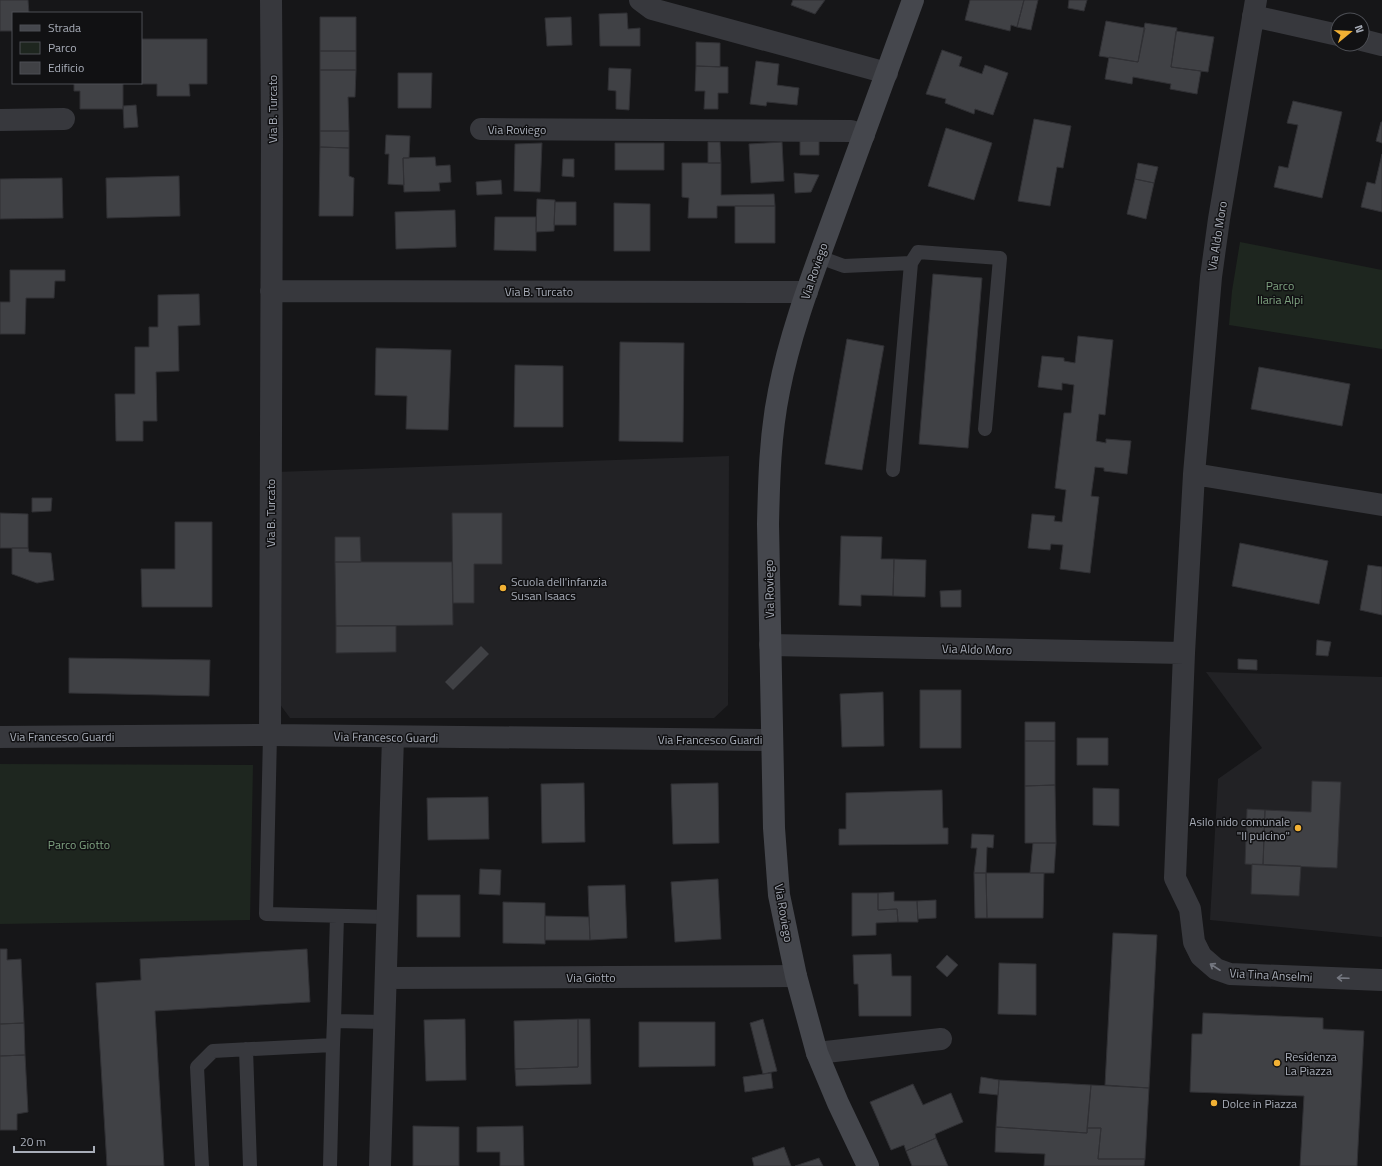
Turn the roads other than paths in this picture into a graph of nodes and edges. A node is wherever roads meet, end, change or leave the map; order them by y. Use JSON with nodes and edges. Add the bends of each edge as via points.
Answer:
{"nodes":[{"id":1,"x":271,"y":0,"type":"edge"},
{"id":2,"x":640,"y":0,"type":"edge"},
{"id":3,"x":913,"y":0,"type":"edge"},
{"id":4,"x":1255,"y":8,"type":"edge"},
{"id":5,"x":1330,"y":32,"type":"edge"},
{"id":6,"x":1370,"y":42,"type":"edge"},
{"id":7,"x":1382,"y":45,"type":"edge"},
{"id":8,"x":887,"y":73,"type":"junction"},
{"id":9,"x":64,"y":119,"type":"dead end"},
{"id":10,"x":0,"y":120,"type":"edge"},
{"id":11,"x":481,"y":129,"type":"dead end"},
{"id":12,"x":864,"y":136,"type":"junction"},
{"id":13,"x":819,"y":256,"type":"junction"},
{"id":14,"x":911,"y":263,"type":"junction"},
{"id":15,"x":271,"y":290,"type":"junction"},
{"id":16,"x":807,"y":292,"type":"junction"},
{"id":17,"x":985,"y":429,"type":"dead end"},
{"id":18,"x":893,"y":470,"type":"dead end"},
{"id":19,"x":1194,"y":474,"type":"junction"},
{"id":20,"x":1382,"y":505,"type":"edge"},
{"id":21,"x":770,"y":645,"type":"junction"},
{"id":22,"x":1184,"y":653,"type":"junction"},
{"id":23,"x":270,"y":735,"type":"junction"},
{"id":24,"x":0,"y":737,"type":"edge"},
{"id":25,"x":393,"y":737,"type":"junction"},
{"id":26,"x":772,"y":740,"type":"junction"},
{"id":27,"x":1175,"y":878,"type":"joint"},
{"id":28,"x":337,"y":916,"type":"junction"},
{"id":29,"x":388,"y":917,"type":"junction"},
{"id":30,"x":796,"y":976,"type":"junction"},
{"id":31,"x":386,"y":978,"type":"junction"},
{"id":32,"x":1382,"y":980,"type":"edge"},
{"id":33,"x":334,"y":1021,"type":"junction"},
{"id":34,"x":385,"y":1022,"type":"junction"},
{"id":35,"x":941,"y":1040,"type":"dead end"},
{"id":36,"x":333,"y":1045,"type":"junction"},
{"id":37,"x":246,"y":1049,"type":"junction"},
{"id":38,"x":817,"y":1053,"type":"junction"},
{"id":39,"x":202,"y":1166,"type":"edge"},
{"id":40,"x":250,"y":1166,"type":"edge"},
{"id":41,"x":330,"y":1166,"type":"edge"},
{"id":42,"x":380,"y":1166,"type":"edge"},
{"id":43,"x":868,"y":1166,"type":"edge"}],
"edges":[{"from":1,"to":15,"type":"street","name":"Via B. Turcato"},
{"from":2,"to":8,"type":"street","via":[[652,9]]},
{"from":3,"to":8,"type":"street","name":"Via Roviego"},
{"from":4,"to":5,"type":"street"},
{"from":4,"to":19,"type":"street","name":"Via Aldo Moro","via":[[1211,278]]},
{"from":6,"to":7,"type":"street"},
{"from":8,"to":12,"type":"street","name":"Via Roviego"},
{"from":9,"to":10,"type":"street"},
{"from":11,"to":12,"type":"street","name":"Via Roviego","via":[[851,131]]},
{"from":12,"to":13,"type":"street","name":"Via Roviego"},
{"from":13,"to":14,"type":"lane","via":[[844,266]]},
{"from":13,"to":16,"type":"street","name":"Via Roviego"},
{"from":14,"to":17,"type":"lane","via":[[918,252],[1000,258]]},
{"from":14,"to":18,"type":"lane"},
{"from":15,"to":16,"type":"street","name":"Via B. Turcato"},
{"from":15,"to":23,"type":"street","name":"Via B. Turcato"},
{"from":16,"to":21,"type":"street","name":"Via Roviego","via":[[791,339],[778,393],[773,437],[768,524]]},
{"from":19,"to":20,"type":"street"},
{"from":19,"to":22,"type":"street","name":"Via Aldo Moro"},
{"from":21,"to":22,"type":"street","name":"Via Aldo Moro"},
{"from":21,"to":26,"type":"street","name":"Via Roviego"},
{"from":22,"to":27,"type":"street","name":"Via Aldo Moro"},
{"from":23,"to":24,"type":"street","name":"Via Francesco Guardi"},
{"from":23,"to":25,"type":"street","name":"Via Francesco Guardi"},
{"from":23,"to":28,"type":"lane","via":[[266,914]]},
{"from":25,"to":26,"type":"street","name":"Via Francesco Guardi"},
{"from":25,"to":29,"type":"street"},
{"from":26,"to":30,"type":"street","name":"Via Roviego","via":[[779,895]]},
{"from":32,"to":27,"type":"street","name":"Via Tina Anselmi","one_way":true,"via":[[1230,974],[1216,969],[1201,956],[1194,942],[1190,910]]},
{"from":28,"to":29,"type":"lane"},
{"from":28,"to":33,"type":"lane"},
{"from":29,"to":31,"type":"street"},
{"from":30,"to":31,"type":"street","name":"Via Giotto"},
{"from":30,"to":38,"type":"street","name":"Via Roviego"},
{"from":31,"to":34,"type":"street"},
{"from":33,"to":34,"type":"lane"},
{"from":33,"to":36,"type":"lane"},
{"from":34,"to":42,"type":"street"},
{"from":35,"to":38,"type":"street"},
{"from":36,"to":37,"type":"lane"},
{"from":36,"to":41,"type":"lane"},
{"from":37,"to":39,"type":"lane","via":[[213,1050],[197,1067]]},
{"from":37,"to":40,"type":"lane"},
{"from":38,"to":43,"type":"street","name":"Via Roviego"}]}
